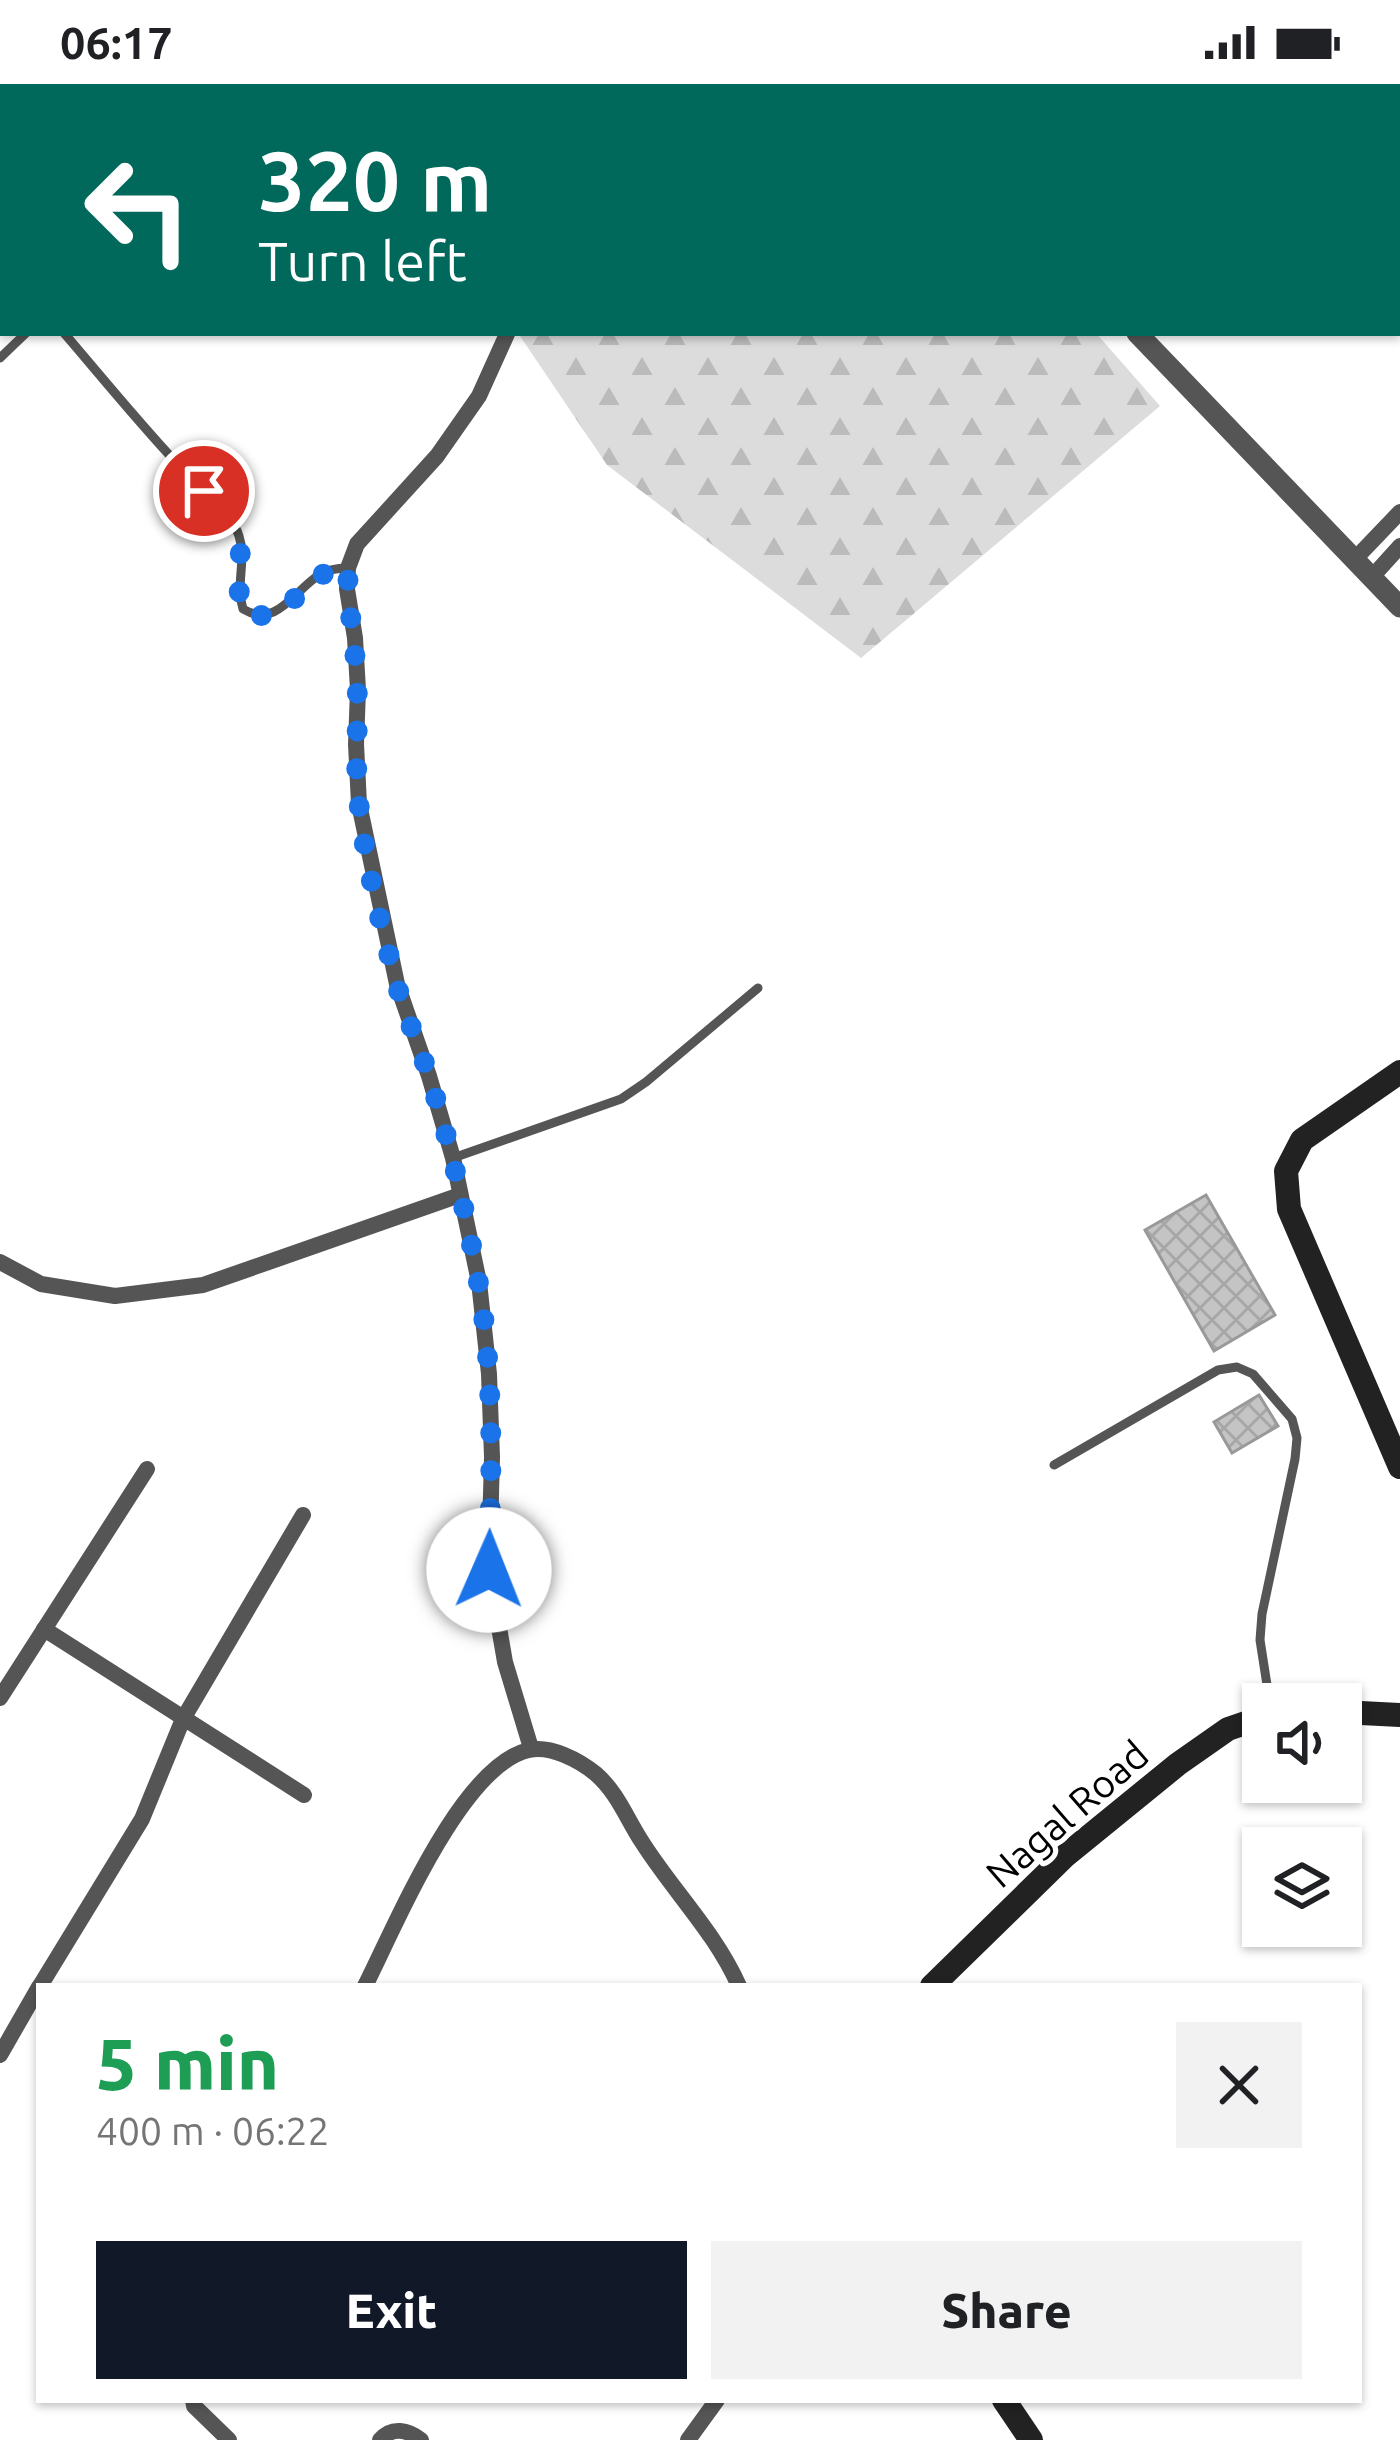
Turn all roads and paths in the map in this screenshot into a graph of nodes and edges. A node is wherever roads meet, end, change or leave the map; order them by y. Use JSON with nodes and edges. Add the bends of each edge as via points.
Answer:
{"nodes":[{"id":1,"x":23,"y":336,"type":"edge"},
{"id":2,"x":67,"y":336,"type":"edge"},
{"id":3,"x":507,"y":336,"type":"edge"},
{"id":4,"x":1142,"y":336,"type":"edge"},
{"id":5,"x":0,"y":358,"type":"edge"},
{"id":6,"x":1400,"y":512,"type":"edge"},
{"id":7,"x":1400,"y":547,"type":"edge"},
{"id":8,"x":1355,"y":560,"type":"junction"},
{"id":9,"x":348,"y":568,"type":"junction"},
{"id":10,"x":1372,"y":577,"type":"junction"},
{"id":11,"x":1400,"y":607,"type":"edge"},
{"id":12,"x":758,"y":988,"type":"dead end"},
{"id":13,"x":1400,"y":1072,"type":"edge"},
{"id":14,"x":453,"y":1158,"type":"junction"},
{"id":15,"x":460,"y":1195,"type":"junction"},
{"id":16,"x":0,"y":1262,"type":"edge"},
{"id":17,"x":1054,"y":1465,"type":"dead end"},
{"id":18,"x":1400,"y":1467,"type":"edge"},
{"id":19,"x":147,"y":1469,"type":"dead end"},
{"id":20,"x":303,"y":1515,"type":"dead end"},
{"id":21,"x":44,"y":1629,"type":"junction"},
{"id":22,"x":1267,"y":1683,"type":"edge"},
{"id":23,"x":0,"y":1698,"type":"edge"},
{"id":24,"x":1362,"y":1713,"type":"edge"},
{"id":25,"x":1400,"y":1715,"type":"edge"},
{"id":26,"x":183,"y":1719,"type":"junction"},
{"id":27,"x":1242,"y":1724,"type":"edge"},
{"id":28,"x":531,"y":1748,"type":"junction"},
{"id":29,"x":304,"y":1795,"type":"dead end"},
{"id":30,"x":41,"y":1983,"type":"edge"},
{"id":31,"x":366,"y":1983,"type":"edge"},
{"id":32,"x":737,"y":1983,"type":"edge"},
{"id":33,"x":935,"y":1983,"type":"edge"},
{"id":34,"x":36,"y":1992,"type":"edge"},
{"id":35,"x":0,"y":2055,"type":"edge"},
{"id":36,"x":194,"y":2403,"type":"edge"},
{"id":37,"x":715,"y":2403,"type":"edge"},
{"id":38,"x":1006,"y":2403,"type":"edge"},
{"id":39,"x":229,"y":2440,"type":"edge"},
{"id":40,"x":380,"y":2440,"type":"edge"},
{"id":41,"x":421,"y":2440,"type":"edge"},
{"id":42,"x":688,"y":2440,"type":"edge"},
{"id":43,"x":1031,"y":2440,"type":"edge"}],
"edges":[{"from":1,"to":5,"type":"lane"},
{"from":2,"to":9,"type":"lane","via":[[233,521],[243,609],[268,614],[320,574]]},
{"from":3,"to":9,"type":"street","via":[[479,396],[437,457],[357,544]]},
{"from":4,"to":8,"type":"street"},
{"from":6,"to":8,"type":"street"},
{"from":7,"to":10,"type":"street"},
{"from":8,"to":10,"type":"street"},
{"from":9,"to":14,"type":"street","via":[[359,804],[397,984]]},
{"from":10,"to":11,"type":"street"},
{"from":12,"to":14,"type":"lane","via":[[621,1099]]},
{"from":13,"to":18,"type":"main road","via":[[1302,1141],[1286,1171],[1289,1209]]},
{"from":14,"to":15,"type":"street"},
{"from":15,"to":16,"type":"street","via":[[203,1285],[115,1296],[41,1284]]},
{"from":15,"to":28,"type":"street","via":[[489,1374],[489,1570]]},
{"from":17,"to":22,"type":"lane","via":[[1218,1370],[1253,1374],[1292,1419],[1297,1438],[1262,1614]]},
{"from":19,"to":21,"type":"street"},
{"from":20,"to":26,"type":"street"},
{"from":21,"to":23,"type":"street"},
{"from":21,"to":26,"type":"street"},
{"from":24,"to":25,"type":"main road"},
{"from":26,"to":29,"type":"street"},
{"from":26,"to":30,"type":"street","via":[[142,1819]]},
{"from":27,"to":33,"type":"main road","name":"Nagal Road","via":[[1178,1764],[1065,1856]]},
{"from":28,"to":31,"type":"street","via":[[506,1759],[456,1813]]},
{"from":28,"to":32,"type":"street","via":[[574,1759],[613,1793]]},
{"from":34,"to":35,"type":"street"},
{"from":36,"to":39,"type":"street"},
{"from":37,"to":42,"type":"street"},
{"from":38,"to":43,"type":"main road"},
{"from":40,"to":41,"type":"street","via":[[399,2430]]}]}
